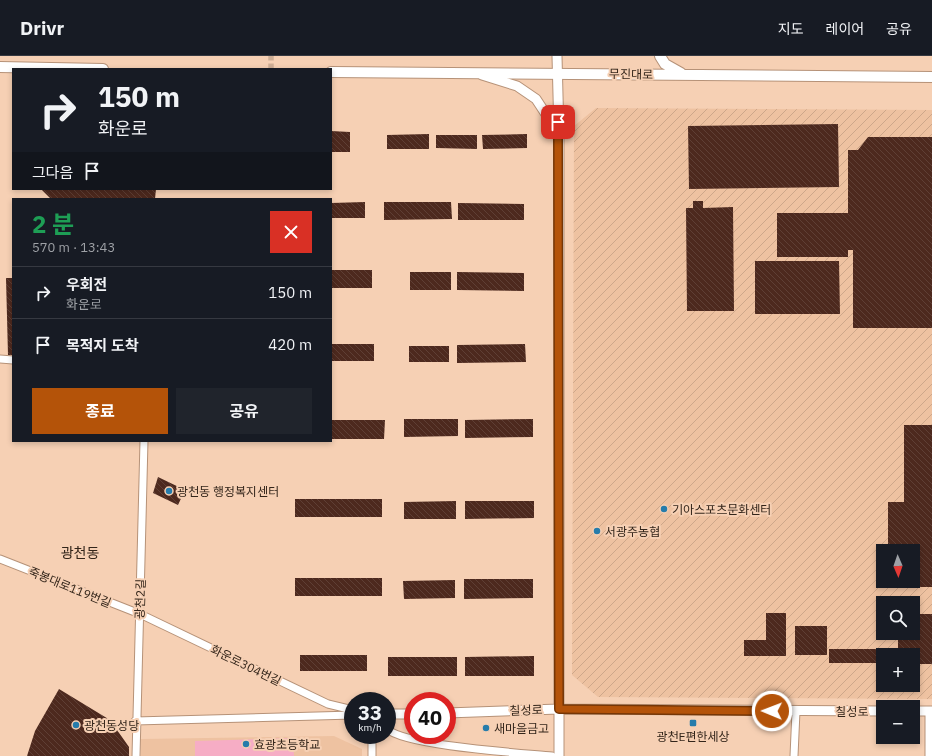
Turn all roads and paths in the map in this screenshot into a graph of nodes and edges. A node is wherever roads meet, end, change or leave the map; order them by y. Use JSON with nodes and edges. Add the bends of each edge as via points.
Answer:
{"nodes":[{"id":1,"x":557,"y":56,"type":"edge"},
{"id":2,"x":660,"y":56,"type":"edge"},
{"id":3,"x":0,"y":67,"type":"edge"},
{"id":4,"x":52,"y":68,"type":"edge"},
{"id":5,"x":332,"y":72,"type":"edge"},
{"id":6,"x":479,"y":74,"type":"junction"},
{"id":7,"x":557,"y":74,"type":"junction"},
{"id":8,"x":688,"y":74,"type":"junction"},
{"id":9,"x":932,"y":77,"type":"edge"},
{"id":10,"x":559,"y":134,"type":"junction"},
{"id":11,"x":0,"y":360,"type":"edge"},
{"id":12,"x":12,"y":360,"type":"edge"},
{"id":13,"x":144,"y":442,"type":"edge"},
{"id":14,"x":0,"y":559,"type":"edge"},
{"id":15,"x":140,"y":614,"type":"junction"},
{"id":16,"x":344,"y":708,"type":"edge"},
{"id":17,"x":559,"y":709,"type":"junction"},
{"id":18,"x":876,"y":711,"type":"edge"},
{"id":19,"x":930,"y":711,"type":"edge"},
{"id":20,"x":796,"y":712,"type":"junction"},
{"id":21,"x":456,"y":713,"type":"edge"},
{"id":22,"x":344,"y":715,"type":"edge"},
{"id":23,"x":135,"y":721,"type":"junction"},
{"id":24,"x":396,"y":733,"type":"edge"},
{"id":25,"x":372,"y":744,"type":"edge"},
{"id":26,"x":136,"y":756,"type":"edge"},
{"id":27,"x":372,"y":756,"type":"edge"},
{"id":28,"x":552,"y":756,"type":"edge"},
{"id":29,"x":559,"y":756,"type":"edge"},
{"id":30,"x":794,"y":756,"type":"edge"},
{"id":31,"x":929,"y":756,"type":"edge"}],
"edges":[{"from":1,"to":7,"type":"street"},
{"from":2,"to":8,"type":"main road","via":[[671,69]]},
{"from":3,"to":4,"type":"main road"},
{"from":5,"to":6,"type":"main road","name":"무진대로"},
{"from":6,"to":7,"type":"main road","name":"무진대로"},
{"from":6,"to":10,"type":"street","via":[[517,86],[536,99]]},
{"from":7,"to":8,"type":"main road","name":"무진대로"},
{"from":7,"to":10,"type":"street"},
{"from":8,"to":9,"type":"main road","name":"무진대로"},
{"from":10,"to":17,"type":"street"},
{"from":11,"to":12,"type":"street"},
{"from":13,"to":15,"type":"street","name":"광천2길"},
{"from":14,"to":15,"type":"street","name":"죽봉대로119번길"},
{"from":15,"to":16,"type":"street","name":"화운로304번길","via":[[328,704]]},
{"from":15,"to":23,"type":"street","name":"광천2길"},
{"from":17,"to":20,"type":"street","name":"칠성로"},
{"from":17,"to":21,"type":"street","name":"칠성로"},
{"from":17,"to":29,"type":"street"},
{"from":18,"to":20,"type":"street","name":"칠성로"},
{"from":19,"to":31,"type":"street"},
{"from":20,"to":30,"type":"street"},
{"from":22,"to":23,"type":"street"},
{"from":23,"to":26,"type":"street","name":"광천2길"},
{"from":24,"to":28,"type":"street","via":[[430,743]]},
{"from":25,"to":27,"type":"street"}]}
